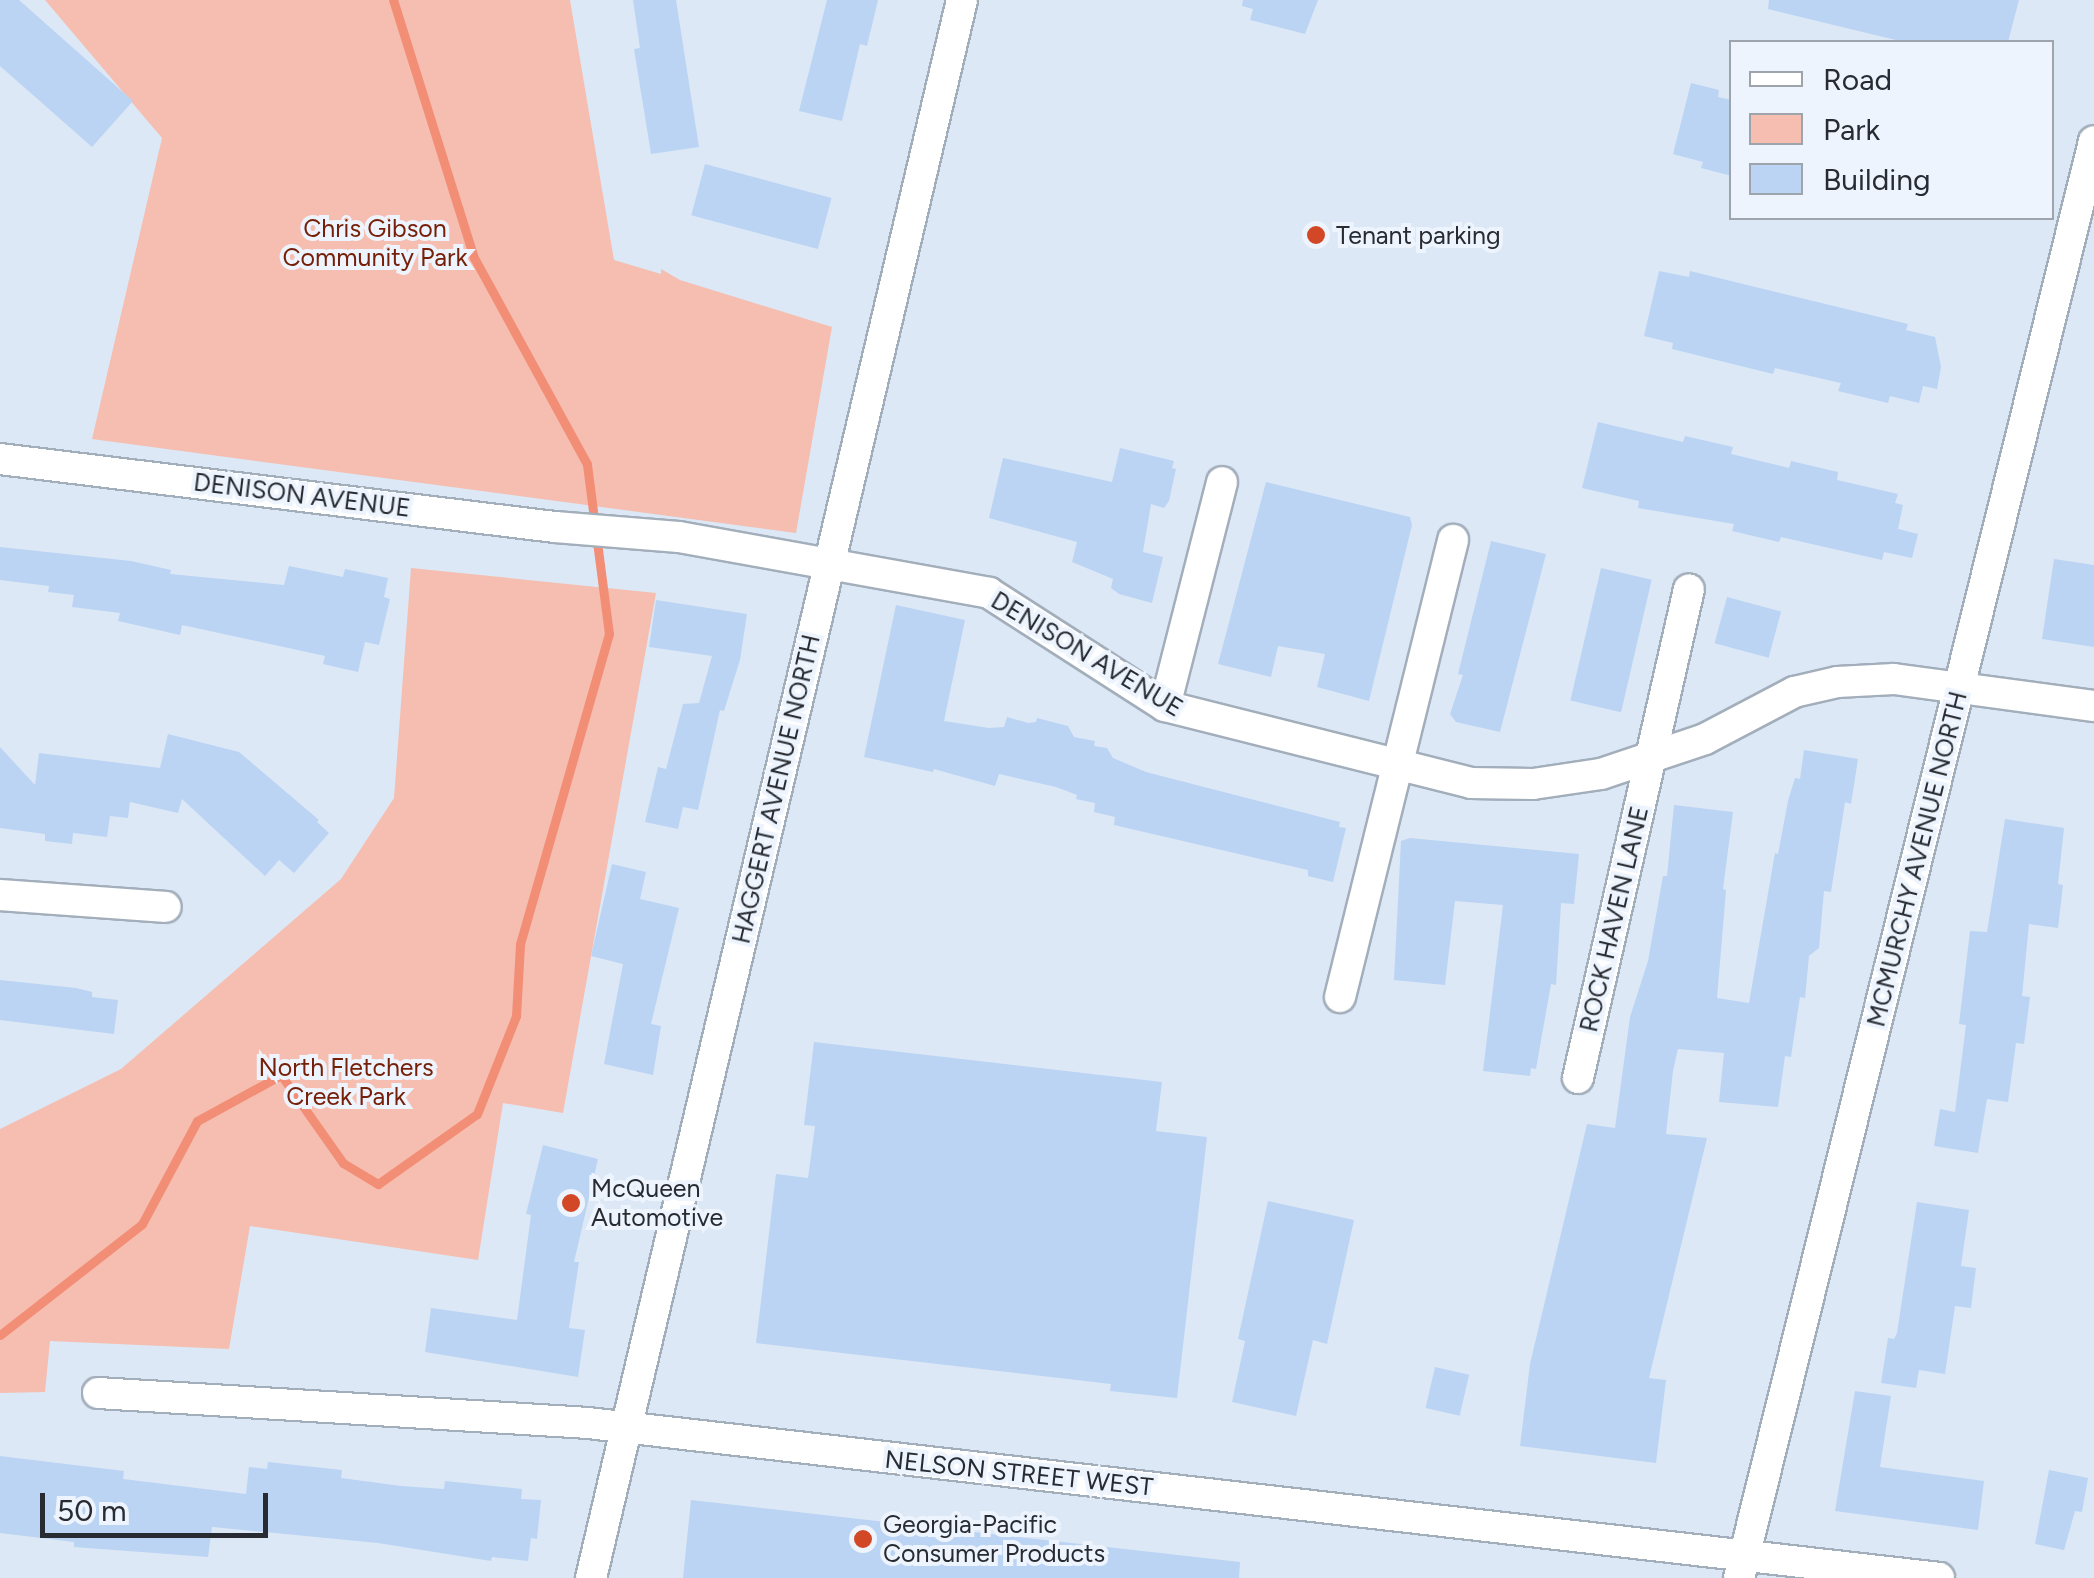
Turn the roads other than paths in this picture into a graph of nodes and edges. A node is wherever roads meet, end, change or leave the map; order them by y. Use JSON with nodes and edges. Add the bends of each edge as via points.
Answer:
{"nodes":[{"id":1,"x":962,"y":0,"type":"edge"},
{"id":2,"x":2094,"y":141,"type":"edge"},
{"id":3,"x":0,"y":459,"type":"edge"},
{"id":4,"x":1222,"y":482,"type":"dead end"},
{"id":5,"x":1454,"y":540,"type":"dead end"},
{"id":6,"x":830,"y":562,"type":"junction"},
{"id":7,"x":1689,"y":589,"type":"dead end"},
{"id":8,"x":1959,"y":690,"type":"junction"},
{"id":9,"x":1164,"y":706,"type":"junction"},
{"id":10,"x":2094,"y":706,"type":"edge"},
{"id":11,"x":1650,"y":760,"type":"junction"},
{"id":12,"x":1398,"y":768,"type":"junction"},
{"id":13,"x":0,"y":895,"type":"edge"},
{"id":14,"x":166,"y":908,"type":"dead end"},
{"id":15,"x":1340,"y":997,"type":"dead end"},
{"id":16,"x":1578,"y":1078,"type":"dead end"},
{"id":17,"x":98,"y":1393,"type":"dead end"},
{"id":18,"x":626,"y":1428,"type":"junction"},
{"id":19,"x":1742,"y":1566,"type":"edge"},
{"id":20,"x":591,"y":1578,"type":"edge"},
{"id":21,"x":1939,"y":1578,"type":"edge"}],
"edges":[{"from":1,"to":6,"type":"street","name":"HAGGERT AVENUE NORTH"},
{"from":2,"to":8,"type":"street","name":"MCMURCHY AVENUE NORTH"},
{"from":3,"to":6,"type":"street","name":"DENISON AVENUE","via":[[634,532]]},
{"from":4,"to":9,"type":"street"},
{"from":5,"to":12,"type":"street"},
{"from":6,"to":9,"type":"street","name":"DENISON AVENUE","via":[[990,593]]},
{"from":6,"to":18,"type":"street","name":"HAGGERT AVENUE NORTH"},
{"from":7,"to":11,"type":"street","name":"ROCK HAVEN LANE"},
{"from":8,"to":10,"type":"street","name":"DENISON AVENUE"},
{"from":8,"to":11,"type":"street","name":"DENISON AVENUE","via":[[1894,679],[1837,682],[1794,692]]},
{"from":8,"to":19,"type":"street","name":"MCMURCHY AVENUE NORTH"},
{"from":9,"to":12,"type":"street","name":"DENISON AVENUE"},
{"from":11,"to":12,"type":"street","name":"DENISON AVENUE","via":[[1533,784],[1471,783]]},
{"from":11,"to":16,"type":"street","name":"ROCK HAVEN LANE"},
{"from":12,"to":15,"type":"street"},
{"from":13,"to":14,"type":"street"},
{"from":17,"to":18,"type":"street","name":"NELSON STREET WEST"},
{"from":18,"to":19,"type":"street","name":"NELSON STREET WEST"},
{"from":18,"to":20,"type":"street","name":"HAGGERT AVENUE NORTH"},
{"from":19,"to":21,"type":"street","name":"NELSON STREET WEST"}]}
